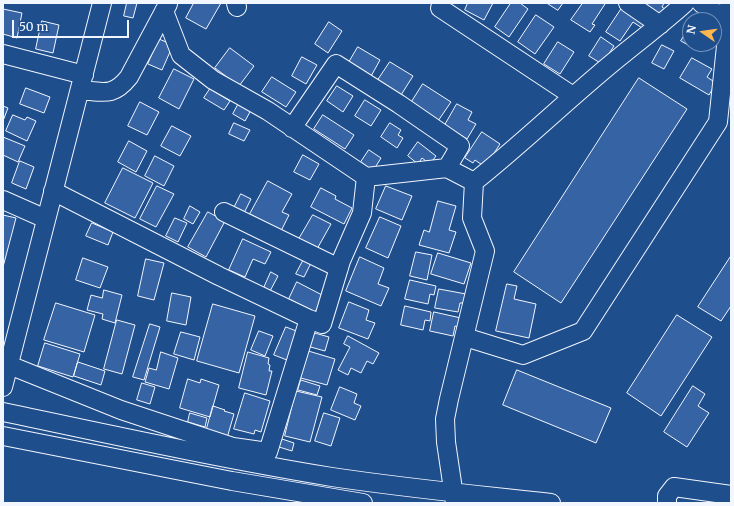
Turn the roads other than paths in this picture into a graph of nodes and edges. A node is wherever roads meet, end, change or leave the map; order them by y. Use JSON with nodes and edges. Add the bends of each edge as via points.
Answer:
{"nodes":[{"id":1,"x":102,"y":3,"type":"edge"},
{"id":2,"x":628,"y":3,"type":"edge"},
{"id":3,"x":686,"y":3,"type":"edge"},
{"id":4,"x":701,"y":3,"type":"edge"},
{"id":5,"x":166,"y":7,"type":"edge"},
{"id":6,"x":440,"y":8,"type":"dead end"},
{"id":7,"x":727,"y":12,"type":"edge"},
{"id":8,"x":660,"y":25,"type":"junction"},
{"id":9,"x":3,"y":54,"type":"edge"},
{"id":10,"x":82,"y":82,"type":"junction"},
{"id":11,"x":573,"y":96,"type":"junction"},
{"id":12,"x":292,"y":128,"type":"junction"},
{"id":13,"x":447,"y":168,"type":"junction"},
{"id":14,"x":366,"y":177,"type":"junction"},
{"id":15,"x":474,"y":182,"type":"junction"},
{"id":16,"x":53,"y":191,"type":"junction"},
{"id":17,"x":3,"y":200,"type":"edge"},
{"id":18,"x":224,"y":212,"type":"dead end"},
{"id":19,"x":46,"y":219,"type":"junction"},
{"id":20,"x":339,"y":268,"type":"junction"},
{"id":21,"x":309,"y":319,"type":"junction"},
{"id":22,"x":465,"y":337,"type":"junction"},
{"id":23,"x":9,"y":365,"type":"junction"},
{"id":24,"x":3,"y":387,"type":"edge"},
{"id":25,"x":3,"y":412,"type":"edge"},
{"id":26,"x":3,"y":436,"type":"edge"},
{"id":27,"x":212,"y":448,"type":"junction"},
{"id":28,"x":266,"y":458,"type":"junction"},
{"id":29,"x":731,"y":495,"type":"edge"},
{"id":30,"x":454,"y":498,"type":"edge"},
{"id":31,"x":363,"y":503,"type":"edge"},
{"id":32,"x":551,"y":503,"type":"edge"},
{"id":33,"x":667,"y":503,"type":"edge"}],
"edges":[{"from":1,"to":10,"type":"street"},
{"from":2,"to":8,"type":"street"},
{"from":3,"to":8,"type":"street"},
{"from":4,"to":7,"type":"street","via":[[717,14]]},
{"from":5,"to":10,"type":"street","via":[[124,84],[109,92]]},
{"from":5,"to":12,"type":"street","via":[[181,55],[212,80],[268,111]]},
{"from":6,"to":11,"type":"street"},
{"from":7,"to":22,"type":"street","via":[[718,122],[583,331],[523,355]]},
{"from":8,"to":11,"type":"street"},
{"from":9,"to":10,"type":"street"},
{"from":10,"to":16,"type":"street"},
{"from":11,"to":15,"type":"street"},
{"from":12,"to":13,"type":"street","via":[[336,64],[460,146]]},
{"from":12,"to":14,"type":"street"},
{"from":13,"to":14,"type":"street"},
{"from":13,"to":15,"type":"street"},
{"from":14,"to":20,"type":"street","via":[[362,213]]},
{"from":15,"to":22,"type":"street","via":[[472,218],[485,252]]},
{"from":16,"to":19,"type":"street"},
{"from":16,"to":21,"type":"street"},
{"from":17,"to":19,"type":"street"},
{"from":18,"to":20,"type":"street"},
{"from":19,"to":23,"type":"street"},
{"from":20,"to":21,"type":"street","via":[[322,324]]},
{"from":21,"to":28,"type":"street"},
{"from":22,"to":30,"type":"street","via":[[446,418],[446,442]]},
{"from":23,"to":24,"type":"street"},
{"from":23,"to":27,"type":"street"},
{"from":25,"to":27,"type":"street"},
{"from":26,"to":31,"type":"street","via":[[232,481]]},
{"from":27,"to":28,"type":"street","via":[[233,447]]},
{"from":28,"to":30,"type":"street","via":[[333,477]]},
{"from":29,"to":33,"type":"street","via":[[674,487]]},
{"from":30,"to":32,"type":"street"}]}
